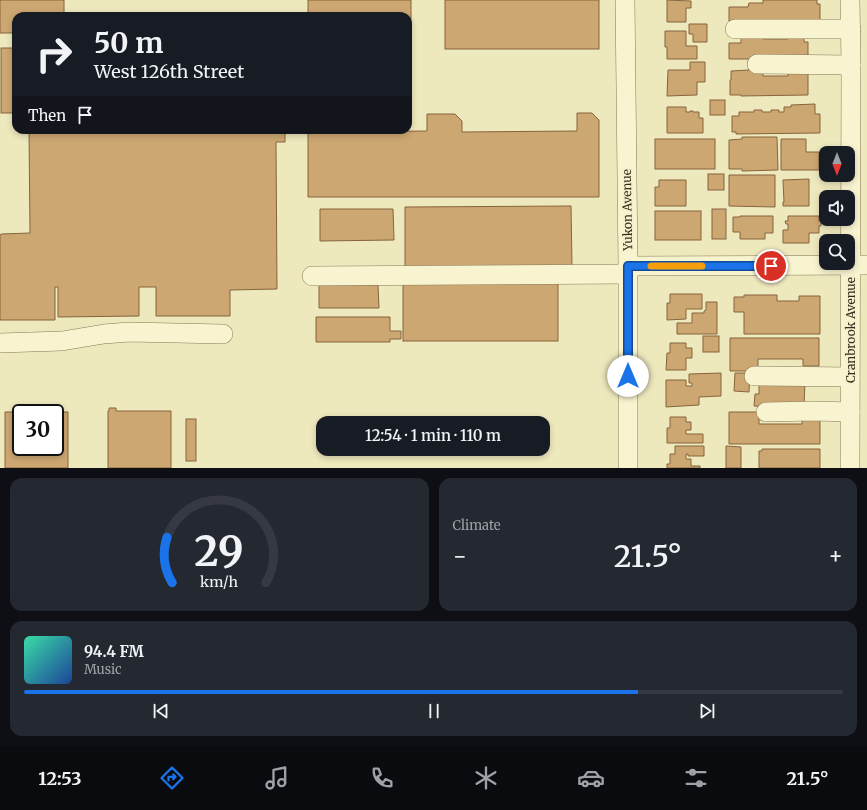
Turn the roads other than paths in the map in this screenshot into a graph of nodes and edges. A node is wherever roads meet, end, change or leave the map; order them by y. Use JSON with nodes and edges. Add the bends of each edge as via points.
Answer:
{"nodes":[{"id":1,"x":625,"y":0,"type":"edge"},
{"id":2,"x":850,"y":0,"type":"edge"},
{"id":3,"x":851,"y":28,"type":"junction"},
{"id":4,"x":735,"y":29,"type":"dead end"},
{"id":5,"x":757,"y":64,"type":"dead end"},
{"id":6,"x":851,"y":65,"type":"junction"},
{"id":7,"x":859,"y":265,"type":"edge"},
{"id":8,"x":628,"y":270,"type":"junction"},
{"id":9,"x":312,"y":276,"type":"dead end"},
{"id":10,"x":223,"y":334,"type":"dead end"},
{"id":11,"x":0,"y":343,"type":"edge"},
{"id":12,"x":760,"y":372,"type":"dead end"},
{"id":13,"x":850,"y":373,"type":"junction"},
{"id":14,"x":766,"y":412,"type":"dead end"},
{"id":15,"x":850,"y":412,"type":"junction"},
{"id":16,"x":628,"y":468,"type":"edge"},
{"id":17,"x":850,"y":468,"type":"edge"}],
"edges":[{"from":1,"to":8,"type":"street","name":"Yukon Avenue"},
{"from":2,"to":3,"type":"street","name":"Cranbrook Avenue"},
{"from":3,"to":4,"type":"street"},
{"from":3,"to":6,"type":"street","name":"Cranbrook Avenue"},
{"from":5,"to":6,"type":"street"},
{"from":6,"to":7,"type":"street","name":"Cranbrook Avenue"},
{"from":7,"to":8,"type":"street"},
{"from":7,"to":13,"type":"street","name":"Cranbrook Avenue"},
{"from":8,"to":9,"type":"street"},
{"from":8,"to":16,"type":"street","name":"Yukon Avenue"},
{"from":10,"to":11,"type":"street","via":[[129,332],[62,341]]},
{"from":12,"to":13,"type":"street"},
{"from":13,"to":15,"type":"street","name":"Cranbrook Avenue"},
{"from":14,"to":15,"type":"street"},
{"from":15,"to":17,"type":"street","name":"Cranbrook Avenue"}]}
